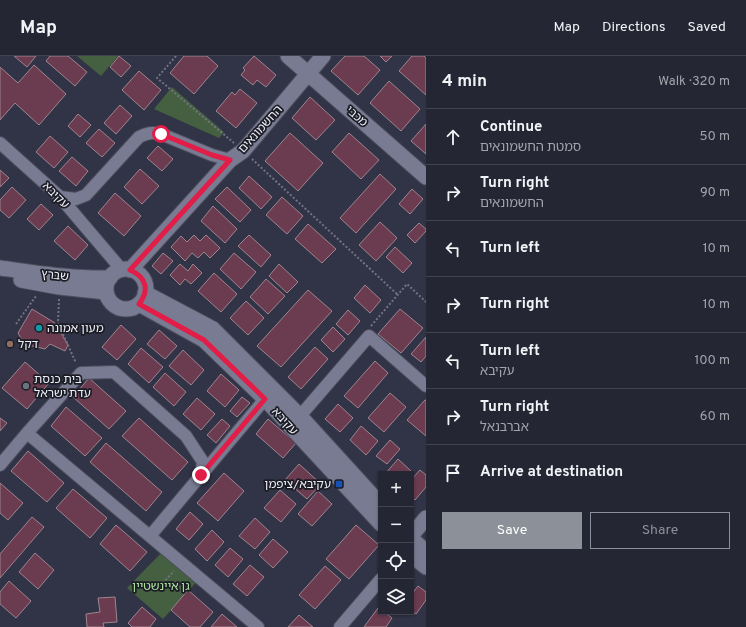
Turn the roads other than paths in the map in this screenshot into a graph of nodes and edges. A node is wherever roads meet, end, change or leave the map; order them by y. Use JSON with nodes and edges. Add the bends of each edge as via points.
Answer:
{"nodes":[{"id":1,"x":288,"y":56,"type":"edge"},
{"id":2,"x":323,"y":56,"type":"edge"},
{"id":3,"x":308,"y":74,"type":"junction"},
{"id":4,"x":0,"y":143,"type":"edge"},
{"id":5,"x":230,"y":160,"type":"junction"},
{"id":6,"x":426,"y":177,"type":"edge"},
{"id":7,"x":60,"y":197,"type":"junction"},
{"id":8,"x":0,"y":268,"type":"edge"},
{"id":9,"x":0,"y":275,"type":"edge"},
{"id":10,"x":117,"y":277,"type":"junction"},
{"id":11,"x":142,"y":298,"type":"junction"},
{"id":12,"x":426,"y":386,"type":"edge"},
{"id":13,"x":265,"y":399,"type":"junction"},
{"id":14,"x":300,"y":416,"type":"junction"},
{"id":15,"x":27,"y":433,"type":"junction"},
{"id":16,"x":0,"y":465,"type":"edge"},
{"id":17,"x":201,"y":475,"type":"junction"},
{"id":18,"x":378,"y":502,"type":"edge"},
{"id":19,"x":426,"y":518,"type":"edge"},
{"id":20,"x":378,"y":521,"type":"edge"},
{"id":21,"x":150,"y":536,"type":"junction"},
{"id":22,"x":415,"y":546,"type":"edge"},
{"id":23,"x":426,"y":567,"type":"edge"},
{"id":24,"x":378,"y":583,"type":"edge"},
{"id":25,"x":258,"y":627,"type":"edge"},
{"id":26,"x":340,"y":627,"type":"edge"}],
"edges":[{"from":1,"to":3,"type":"street","name":"מכבי"},
{"from":2,"to":3,"type":"street","name":"החשמונאים"},
{"from":3,"to":5,"type":"street","name":"החשמונאים","via":[[242,151]]},
{"from":3,"to":6,"type":"street","name":"מכבי"},
{"from":4,"to":7,"type":"street","name":"עקיבא"},
{"from":5,"to":7,"type":"street","via":[[154,132],[139,137],[86,195],[76,199]]},
{"from":5,"to":10,"type":"street","name":"החשמונאים"},
{"from":7,"to":10,"type":"street","name":"עקיבא"},
{"from":8,"to":10,"type":"street","name":"שברץ","via":[[90,278]]},
{"from":9,"to":10,"type":"street","name":"שברץ","via":[[59,287]]},
{"from":10,"to":11,"type":"street","via":[[137,273],[145,285]]},
{"from":10,"to":11,"type":"street","via":[[108,299],[113,304],[119,308],[133,308]]},
{"from":11,"to":13,"type":"street","name":"עקיבא","via":[[204,340]]},
{"from":11,"to":14,"type":"street","name":"עקיבא","via":[[213,329]]},
{"from":12,"to":14,"type":"street","via":[[369,336]]},
{"from":13,"to":17,"type":"street"},
{"from":13,"to":20,"type":"street","name":"עקיבא"},
{"from":14,"to":18,"type":"street","name":"עקיבא"},
{"from":15,"to":16,"type":"street"},
{"from":15,"to":17,"type":"street","via":[[81,373],[114,372],[186,436],[203,462]]},
{"from":15,"to":21,"type":"street"},
{"from":17,"to":21,"type":"street"},
{"from":19,"to":22,"type":"street"},
{"from":21,"to":25,"type":"street"},
{"from":22,"to":23,"type":"street"},
{"from":24,"to":26,"type":"street"}]}
